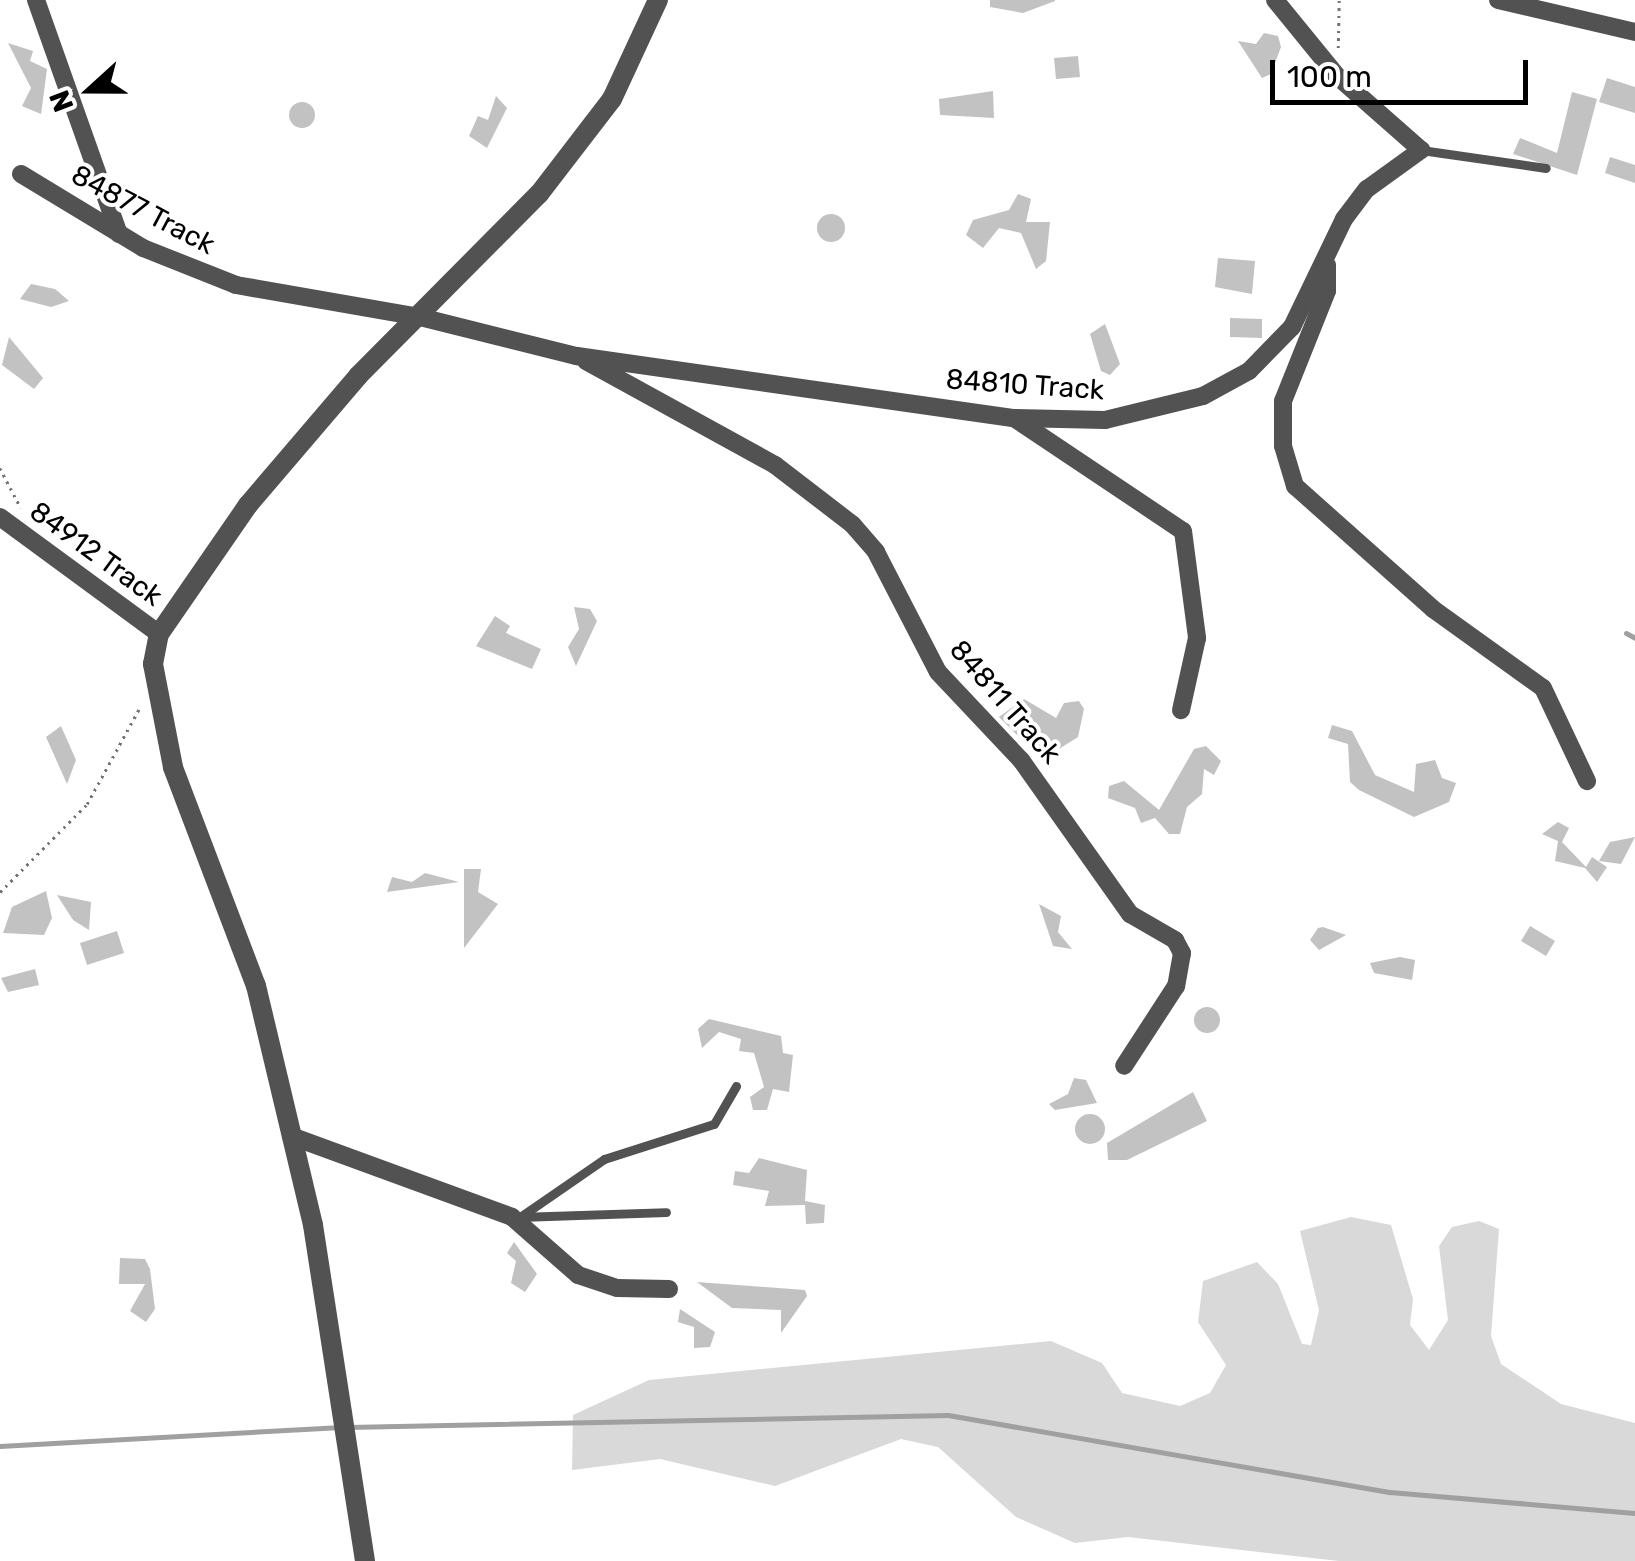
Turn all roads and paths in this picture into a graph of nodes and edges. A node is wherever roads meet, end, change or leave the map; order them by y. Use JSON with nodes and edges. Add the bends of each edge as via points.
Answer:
{"nodes":[{"id":1,"x":36,"y":0,"type":"edge"},
{"id":2,"x":658,"y":0,"type":"edge"},
{"id":3,"x":1275,"y":0,"type":"edge"},
{"id":4,"x":1339,"y":0,"type":"edge"},
{"id":5,"x":1498,"y":0,"type":"edge"},
{"id":6,"x":1635,"y":32,"type":"edge"},
{"id":7,"x":1337,"y":76,"type":"junction"},
{"id":8,"x":1422,"y":150,"type":"junction"},
{"id":9,"x":1546,"y":168,"type":"dead end"},
{"id":10,"x":20,"y":174,"type":"dead end"},
{"id":11,"x":119,"y":234,"type":"junction"},
{"id":12,"x":1328,"y":259,"type":"junction"},
{"id":13,"x":420,"y":317,"type":"junction"},
{"id":14,"x":577,"y":356,"type":"junction"},
{"id":15,"x":1013,"y":418,"type":"junction"},
{"id":16,"x":0,"y":468,"type":"edge"},
{"id":17,"x":0,"y":517,"type":"edge"},
{"id":18,"x":29,"y":539,"type":"junction"},
{"id":19,"x":159,"y":634,"type":"junction"},
{"id":20,"x":153,"y":684,"type":"junction"},
{"id":21,"x":1181,"y":710,"type":"dead end"},
{"id":22,"x":1587,"y":781,"type":"dead end"},
{"id":23,"x":0,"y":892,"type":"edge"},
{"id":24,"x":1124,"y":1066,"type":"dead end"},
{"id":25,"x":736,"y":1086,"type":"dead end"},
{"id":26,"x":291,"y":1136,"type":"junction"},
{"id":27,"x":666,"y":1212,"type":"dead end"},
{"id":28,"x":516,"y":1217,"type":"junction"},
{"id":29,"x":668,"y":1289,"type":"dead end"},
{"id":30,"x":366,"y":1561,"type":"edge"}],
"edges":[{"from":1,"to":11,"type":"street"},
{"from":2,"to":13,"type":"street","via":[[612,100],[539,194]]},
{"from":3,"to":7,"type":"street"},
{"from":4,"to":7,"type":"path"},
{"from":5,"to":6,"type":"street"},
{"from":7,"to":8,"type":"street"},
{"from":8,"to":9,"type":"lane"},
{"from":8,"to":12,"type":"street","name":"84810 Track","via":[[1367,189]]},
{"from":10,"to":11,"type":"street","name":"84877 Track"},
{"from":11,"to":13,"type":"street","name":"84877 Track","via":[[210,278]]},
{"from":12,"to":15,"type":"street","name":"84810 Track","via":[[1292,327],[1249,371],[1204,396],[1105,420]]},
{"from":12,"to":22,"type":"street","via":[[1327,291],[1283,401],[1295,486],[1434,609],[1542,688]]},
{"from":13,"to":14,"type":"street","name":"84810 Track"},
{"from":13,"to":19,"type":"street","via":[[248,506]]},
{"from":14,"to":15,"type":"street","name":"84810 Track"},
{"from":14,"to":24,"type":"street","name":"84811 Track","via":[[775,465],[852,524],[876,552],[938,672],[1022,760],[1130,914],[1175,940],[1182,953],[1176,986]]},
{"from":15,"to":21,"type":"street","via":[[1184,531],[1197,638]]},
{"from":16,"to":18,"type":"path"},
{"from":17,"to":18,"type":"street","name":"84912 Track"},
{"from":18,"to":19,"type":"street","name":"84912 Track"},
{"from":19,"to":20,"type":"street"},
{"from":20,"to":23,"type":"path","via":[[88,804]]},
{"from":20,"to":26,"type":"street","via":[[193,829],[256,986]]},
{"from":25,"to":28,"type":"lane","via":[[714,1124],[604,1159]]},
{"from":26,"to":28,"type":"street"},
{"from":26,"to":30,"type":"street","via":[[313,1226]]},
{"from":27,"to":28,"type":"lane"},
{"from":28,"to":29,"type":"street","via":[[578,1275],[617,1288]]}]}
